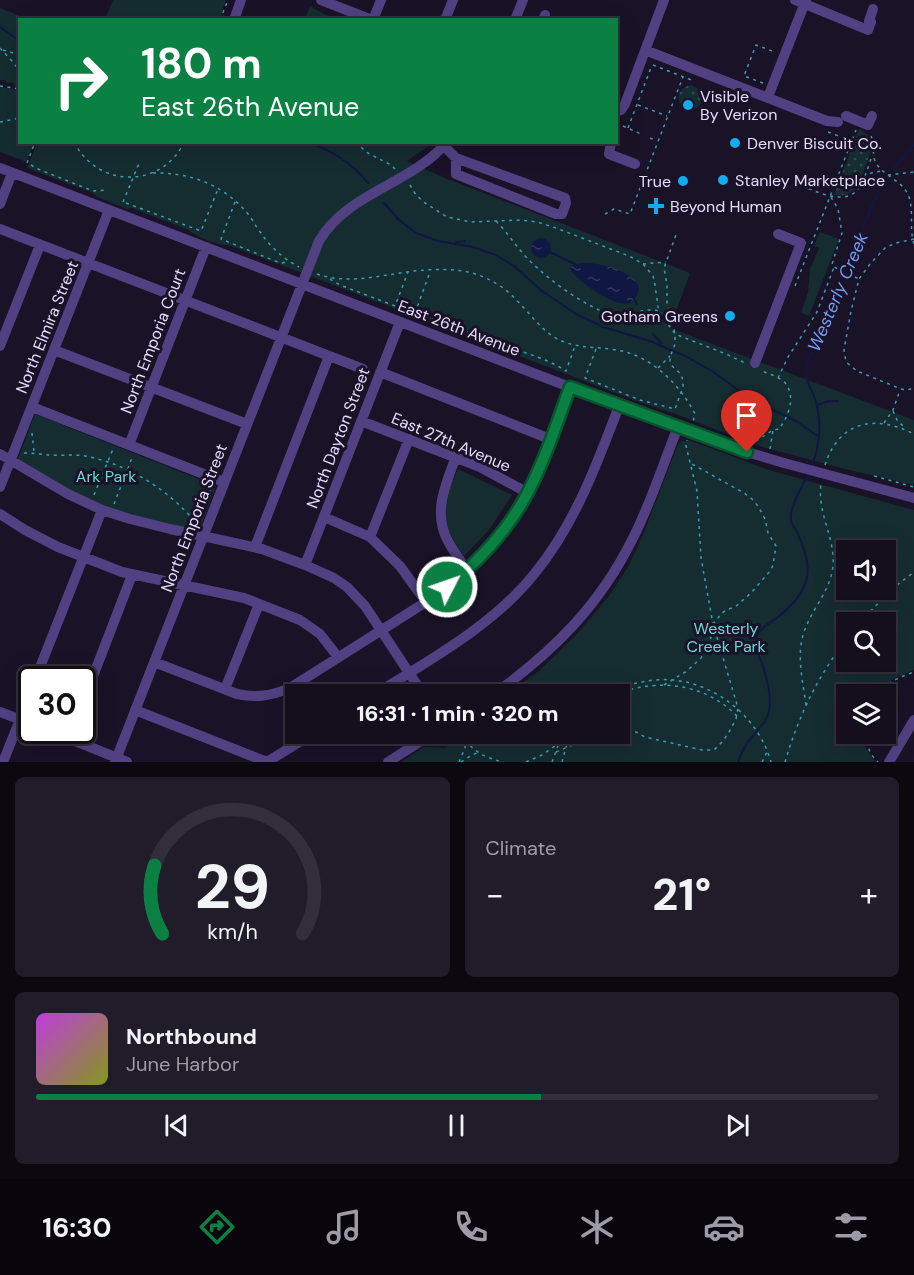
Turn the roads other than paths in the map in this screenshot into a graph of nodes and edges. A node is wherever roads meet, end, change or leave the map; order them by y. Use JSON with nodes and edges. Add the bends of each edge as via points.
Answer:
{"nodes":[{"id":1,"x":241,"y":0,"type":"edge"},
{"id":2,"x":321,"y":0,"type":"edge"},
{"id":3,"x":381,"y":0,"type":"edge"},
{"id":4,"x":453,"y":0,"type":"edge"},
{"id":5,"x":523,"y":0,"type":"edge"},
{"id":6,"x":664,"y":0,"type":"edge"},
{"id":7,"x":802,"y":1,"type":"edge"},
{"id":8,"x":876,"y":10,"type":"dead end"},
{"id":9,"x":235,"y":18,"type":"edge"},
{"id":10,"x":368,"y":18,"type":"edge"},
{"id":11,"x":374,"y":18,"type":"edge"},
{"id":12,"x":446,"y":18,"type":"edge"},
{"id":13,"x":516,"y":18,"type":"edge"},
{"id":14,"x":651,"y":56,"type":"junction"},
{"id":15,"x":768,"y":97,"type":"junction"},
{"id":16,"x":873,"y":116,"type":"dead end"},
{"id":17,"x":618,"y":118,"type":"edge"},
{"id":18,"x":445,"y":144,"type":"edge"},
{"id":19,"x":611,"y":144,"type":"edge"},
{"id":20,"x":456,"y":158,"type":"junction"},
{"id":21,"x":635,"y":164,"type":"dead end"},
{"id":22,"x":0,"y":168,"type":"edge"},
{"id":23,"x":12,"y":173,"type":"junction"},
{"id":24,"x":0,"y":204,"type":"edge"},
{"id":25,"x":109,"y":210,"type":"junction"},
{"id":26,"x":0,"y":229,"type":"edge"},
{"id":27,"x":778,"y":234,"type":"dead end"},
{"id":28,"x":40,"y":245,"type":"junction"},
{"id":29,"x":206,"y":247,"type":"junction"},
{"id":30,"x":88,"y":264,"type":"junction"},
{"id":31,"x":302,"y":284,"type":"junction"},
{"id":32,"x":185,"y":301,"type":"junction"},
{"id":33,"x":400,"y":322,"type":"junction"},
{"id":34,"x":281,"y":338,"type":"junction"},
{"id":35,"x":0,"y":346,"type":"edge"},
{"id":36,"x":54,"y":350,"type":"junction"},
{"id":37,"x":329,"y":356,"type":"junction"},
{"id":38,"x":756,"y":366,"type":"road end"},
{"id":39,"x":363,"y":369,"type":"dead end"},
{"id":40,"x":380,"y":372,"type":"junction"},
{"id":41,"x":570,"y":387,"type":"junction"},
{"id":42,"x":151,"y":388,"type":"junction"},
{"id":43,"x":619,"y":406,"type":"junction"},
{"id":44,"x":32,"y":407,"type":"junction"},
{"id":45,"x":361,"y":421,"type":"junction"},
{"id":46,"x":247,"y":424,"type":"junction"},
{"id":47,"x":678,"y":427,"type":"junction"},
{"id":48,"x":409,"y":439,"type":"junction"},
{"id":49,"x":550,"y":439,"type":"junction"},
{"id":50,"x":132,"y":446,"type":"junction"},
{"id":51,"x":0,"y":454,"type":"edge"},
{"id":52,"x":456,"y":457,"type":"junction"},
{"id":53,"x":12,"y":461,"type":"junction"},
{"id":54,"x":223,"y":485,"type":"junction"},
{"id":55,"x":0,"y":488,"type":"edge"},
{"id":56,"x":528,"y":493,"type":"junction"},
{"id":57,"x":914,"y":498,"type":"edge"},
{"id":58,"x":106,"y":511,"type":"junction"},
{"id":59,"x":0,"y":514,"type":"edge"},
{"id":60,"x":324,"y":517,"type":"junction"},
{"id":61,"x":201,"y":531,"type":"junction"},
{"id":62,"x":370,"y":537,"type":"junction"},
{"id":63,"x":255,"y":547,"type":"junction"},
{"id":64,"x":83,"y":558,"type":"junction"},
{"id":65,"x":305,"y":565,"type":"junction"},
{"id":66,"x":467,"y":571,"type":"junction"},
{"id":67,"x":132,"y":575,"type":"junction"},
{"id":68,"x":184,"y":585,"type":"junction"},
{"id":69,"x":426,"y":602,"type":"junction"},
{"id":70,"x":259,"y":604,"type":"junction"},
{"id":71,"x":381,"y":630,"type":"junction"},
{"id":72,"x":338,"y":657,"type":"junction"},
{"id":73,"x":154,"y":662,"type":"junction"},
{"id":74,"x":41,"y":666,"type":"edge"},
{"id":75,"x":96,"y":669,"type":"edge"},
{"id":76,"x":409,"y":673,"type":"junction"},
{"id":77,"x":391,"y":684,"type":"edge"},
{"id":78,"x":416,"y":684,"type":"edge"},
{"id":79,"x":508,"y":684,"type":"edge"},
{"id":80,"x":225,"y":689,"type":"junction"},
{"id":81,"x":135,"y":710,"type":"junction"},
{"id":82,"x":0,"y":712,"type":"edge"},
{"id":83,"x":18,"y":719,"type":"edge"},
{"id":84,"x":914,"y":720,"type":"edge"},
{"id":85,"x":18,"y":725,"type":"edge"},
{"id":86,"x":87,"y":744,"type":"edge"},
{"id":87,"x":296,"y":744,"type":"edge"},
{"id":88,"x":416,"y":744,"type":"edge"},
{"id":89,"x":115,"y":760,"type":"edge"},
{"id":90,"x":3,"y":762,"type":"edge"},
{"id":91,"x":127,"y":762,"type":"edge"},
{"id":92,"x":267,"y":762,"type":"edge"},
{"id":93,"x":388,"y":762,"type":"edge"},
{"id":94,"x":889,"y":762,"type":"edge"}],
"edges":[{"from":1,"to":9,"type":"street"},
{"from":2,"to":10,"type":"street"},
{"from":3,"to":11,"type":"street"},
{"from":4,"to":12,"type":"street"},
{"from":5,"to":13,"type":"street"},
{"from":6,"to":14,"type":"street"},
{"from":7,"to":8,"type":"street","via":[[868,30]]},
{"from":7,"to":15,"type":"street"},
{"from":14,"to":15,"type":"street"},
{"from":14,"to":17,"type":"street"},
{"from":15,"to":16,"type":"street","via":[[827,121],[842,119],[868,126]]},
{"from":18,"to":20,"type":"street"},
{"from":18,"to":31,"type":"street","via":[[428,160],[335,220],[319,241]]},
{"from":19,"to":21,"type":"street","via":[[609,154]]},
{"from":20,"to":20,"type":"street","via":[[565,198],[562,214],[456,174]]},
{"from":22,"to":23,"type":"street","name":"East 26th Avenue"},
{"from":23,"to":24,"type":"street"},
{"from":23,"to":25,"type":"street","name":"East 26th Avenue"},
{"from":25,"to":29,"type":"street","name":"East 26th Avenue"},
{"from":25,"to":30,"type":"street","name":"North Elmira Street"},
{"from":26,"to":28,"type":"street"},
{"from":27,"to":38,"type":"street","via":[[801,243]]},
{"from":28,"to":30,"type":"street"},
{"from":28,"to":35,"type":"street"},
{"from":29,"to":31,"type":"street","name":"East 26th Avenue"},
{"from":29,"to":32,"type":"street","name":"North Emporia Court"},
{"from":30,"to":32,"type":"street"},
{"from":30,"to":36,"type":"street","name":"North Elmira Street"},
{"from":31,"to":33,"type":"street","name":"East 26th Avenue"},
{"from":31,"to":34,"type":"street","name":"North Emporia Street"},
{"from":32,"to":34,"type":"street"},
{"from":32,"to":42,"type":"street","name":"North Emporia Court"},
{"from":33,"to":40,"type":"street","name":"North Dayton Street"},
{"from":33,"to":41,"type":"street","name":"East 26th Avenue"},
{"from":34,"to":37,"type":"street"},
{"from":34,"to":46,"type":"street","name":"North Emporia Street"},
{"from":36,"to":42,"type":"street"},
{"from":36,"to":44,"type":"street","name":"North Elmira Street"},
{"from":37,"to":39,"type":"street"},
{"from":37,"to":63,"type":"street"},
{"from":40,"to":45,"type":"street","name":"North Dayton Street"},
{"from":40,"to":49,"type":"street"},
{"from":41,"to":43,"type":"street","name":"East 26th Avenue"},
{"from":41,"to":49,"type":"street"},
{"from":42,"to":46,"type":"street"},
{"from":42,"to":50,"type":"street","name":"North Emporia Court"},
{"from":43,"to":47,"type":"street","name":"East 26th Avenue"},
{"from":43,"to":76,"type":"street","via":[[582,498],[535,574],[477,629]]},
{"from":44,"to":50,"type":"street"},
{"from":44,"to":53,"type":"street","name":"North Elmira Street"},
{"from":45,"to":48,"type":"street","name":"East 27th Avenue"},
{"from":45,"to":60,"type":"street","name":"North Dayton Street"},
{"from":46,"to":54,"type":"street","name":"North Emporia Street"},
{"from":47,"to":57,"type":"street","name":"East 26th Avenue","bridge":true,"via":[[784,464]]},
{"from":47,"to":79,"type":"street","via":[[634,537],[602,591],[561,639]]},
{"from":48,"to":52,"type":"street","name":"East 27th Avenue"},
{"from":48,"to":62,"type":"street"},
{"from":49,"to":56,"type":"street"},
{"from":50,"to":54,"type":"street"},
{"from":51,"to":53,"type":"street"},
{"from":52,"to":56,"type":"street","name":"East 27th Avenue"},
{"from":52,"to":66,"type":"street","via":[[442,493],[440,517],[447,541]]},
{"from":53,"to":55,"type":"street","name":"North Elmira Street"},
{"from":53,"to":58,"type":"street"},
{"from":54,"to":61,"type":"street","name":"North Emporia Street"},
{"from":56,"to":66,"type":"street","via":[[504,530]]},
{"from":58,"to":61,"type":"street"},
{"from":58,"to":64,"type":"street"},
{"from":59,"to":64,"type":"street"},
{"from":60,"to":62,"type":"street"},
{"from":60,"to":65,"type":"street","name":"North Dayton Street"},
{"from":61,"to":63,"type":"street"},
{"from":61,"to":68,"type":"street","name":"North Emporia Street"},
{"from":62,"to":69,"type":"street","via":[[400,566]]},
{"from":63,"to":65,"type":"street"},
{"from":64,"to":67,"type":"street"},
{"from":64,"to":74,"type":"street"},
{"from":65,"to":71,"type":"street","via":[[347,587]]},
{"from":66,"to":69,"type":"street"},
{"from":67,"to":68,"type":"street"},
{"from":67,"to":75,"type":"street"},
{"from":68,"to":70,"type":"street"},
{"from":68,"to":73,"type":"street","name":"North Emporia Street"},
{"from":69,"to":71,"type":"street"},
{"from":70,"to":72,"type":"street","via":[[300,620],[320,634]]},
{"from":70,"to":80,"type":"street"},
{"from":71,"to":72,"type":"street"},
{"from":71,"to":76,"type":"street"},
{"from":72,"to":80,"type":"street","via":[[276,694],[250,697]]},
{"from":73,"to":80,"type":"street"},
{"from":73,"to":81,"type":"street","name":"North Emporia Street"},
{"from":76,"to":77,"type":"street"},
{"from":76,"to":78,"type":"street"},
{"from":81,"to":89,"type":"street","name":"North Emporia Street"},
{"from":81,"to":92,"type":"street"},
{"from":82,"to":83,"type":"street"},
{"from":84,"to":94,"type":"street"},
{"from":85,"to":90,"type":"street"},
{"from":86,"to":89,"type":"street"},
{"from":87,"to":92,"type":"street"},
{"from":88,"to":93,"type":"street"},
{"from":89,"to":91,"type":"street"}]}
